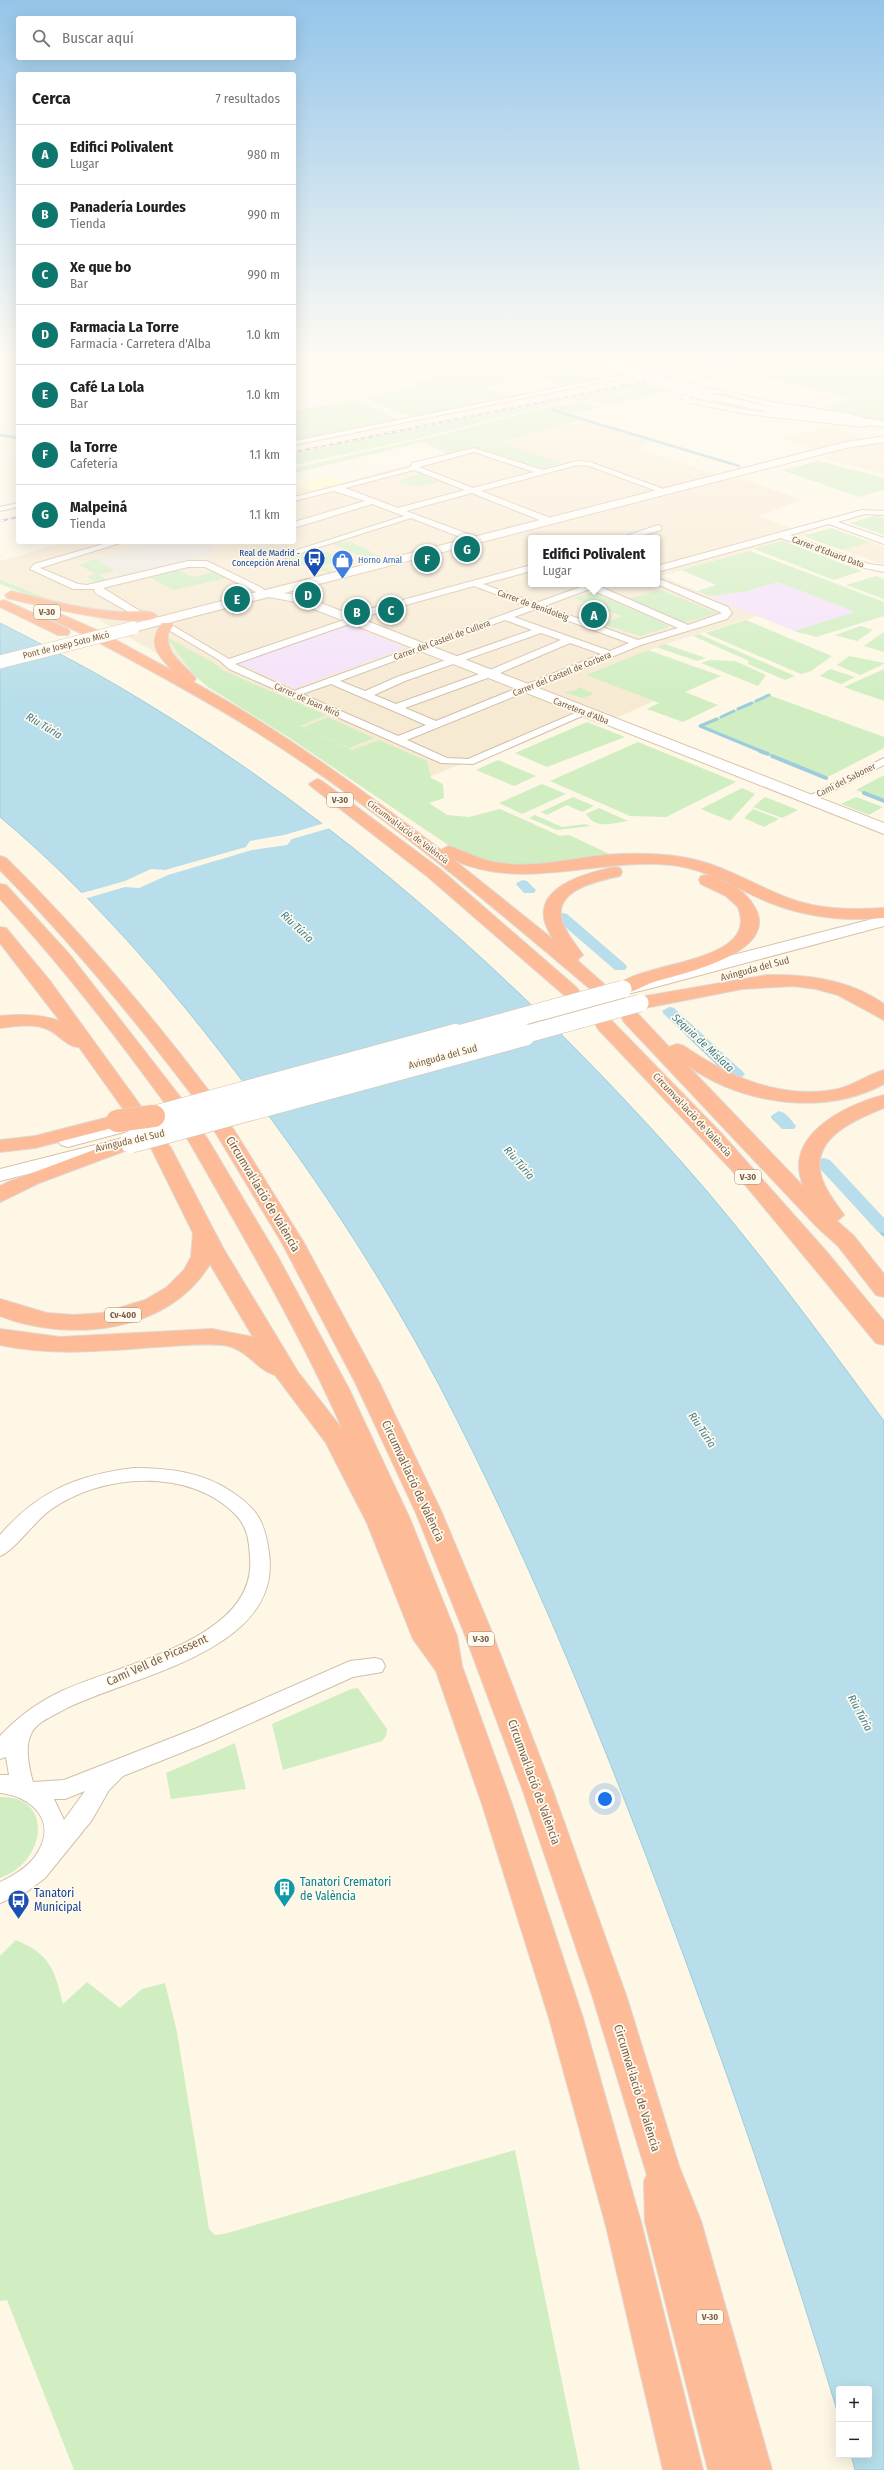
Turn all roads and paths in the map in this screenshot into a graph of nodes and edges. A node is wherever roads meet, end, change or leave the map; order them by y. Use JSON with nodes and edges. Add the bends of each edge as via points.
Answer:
{"nodes":[{"id":1,"x":395,"y":473,"type":"edge"},
{"id":2,"x":428,"y":473,"type":"edge"},
{"id":3,"x":537,"y":473,"type":"edge"},
{"id":4,"x":622,"y":473,"type":"edge"},
{"id":5,"x":739,"y":473,"type":"edge"},
{"id":6,"x":470,"y":490,"type":"junction"},
{"id":7,"x":329,"y":491,"type":"junction"},
{"id":8,"x":666,"y":492,"type":"junction"},
{"id":9,"x":296,"y":496,"type":"edge"},
{"id":10,"x":373,"y":501,"type":"junction"},
{"id":11,"x":16,"y":505,"type":"edge"},
{"id":12,"x":0,"y":509,"type":"edge"},
{"id":13,"x":400,"y":510,"type":"junction"},
{"id":14,"x":884,"y":513,"type":"edge"},
{"id":15,"x":414,"y":515,"type":"junction"},
{"id":16,"x":550,"y":521,"type":"junction"},
{"id":17,"x":830,"y":522,"type":"junction"},
{"id":18,"x":296,"y":524,"type":"edge"},
{"id":19,"x":658,"y":528,"type":"dead end"},
{"id":20,"x":634,"y":535,"type":"edge"},
{"id":21,"x":782,"y":535,"type":"junction"},
{"id":22,"x":476,"y":540,"type":"junction"},
{"id":23,"x":884,"y":541,"type":"edge"},
{"id":24,"x":112,"y":544,"type":"edge"},
{"id":25,"x":279,"y":557,"type":"dead end"},
{"id":26,"x":660,"y":568,"type":"edge"},
{"id":27,"x":528,"y":569,"type":"edge"},
{"id":28,"x":884,"y":569,"type":"edge"},
{"id":29,"x":660,"y":582,"type":"edge"},
{"id":30,"x":473,"y":583,"type":"junction"},
{"id":31,"x":103,"y":585,"type":"junction"},
{"id":32,"x":583,"y":587,"type":"edge"},
{"id":33,"x":593,"y":587,"type":"edge"},
{"id":34,"x":280,"y":593,"type":"junction"},
{"id":35,"x":4,"y":596,"type":"edge"},
{"id":36,"x":535,"y":606,"type":"junction"},
{"id":37,"x":152,"y":616,"type":"junction"},
{"id":38,"x":505,"y":617,"type":"junction"},
{"id":39,"x":350,"y":619,"type":"junction"},
{"id":40,"x":167,"y":626,"type":"junction"},
{"id":41,"x":687,"y":628,"type":"junction"},
{"id":42,"x":540,"y":630,"type":"junction"},
{"id":43,"x":90,"y":639,"type":"junction"},
{"id":44,"x":569,"y":640,"type":"junction"},
{"id":45,"x":638,"y":643,"type":"junction"},
{"id":46,"x":422,"y":647,"type":"junction"},
{"id":47,"x":475,"y":652,"type":"junction"},
{"id":48,"x":609,"y":654,"type":"junction"},
{"id":49,"x":454,"y":660,"type":"junction"},
{"id":50,"x":0,"y":662,"type":"edge"},
{"id":51,"x":228,"y":663,"type":"junction"},
{"id":52,"x":511,"y":665,"type":"junction"},
{"id":53,"x":432,"y":668,"type":"junction"},
{"id":54,"x":489,"y":674,"type":"junction"},
{"id":55,"x":332,"y":681,"type":"junction"},
{"id":56,"x":467,"y":682,"type":"junction"},
{"id":57,"x":526,"y":688,"type":"junction"},
{"id":58,"x":202,"y":693,"type":"junction"},
{"id":59,"x":294,"y":694,"type":"junction"},
{"id":60,"x":366,"y":695,"type":"junction"},
{"id":61,"x":396,"y":708,"type":"junction"},
{"id":62,"x":586,"y":712,"type":"junction"},
{"id":63,"x":436,"y":725,"type":"junction"},
{"id":64,"x":398,"y":740,"type":"junction"},
{"id":65,"x":884,"y":761,"type":"edge"},
{"id":66,"x":807,"y":800,"type":"junction"},
{"id":67,"x":884,"y":829,"type":"edge"},
{"id":68,"x":408,"y":830,"type":"junction"},
{"id":69,"x":0,"y":861,"type":"edge"},
{"id":70,"x":0,"y":889,"type":"edge"},
{"id":71,"x":884,"y":912,"type":"edge"},
{"id":72,"x":884,"y":920,"type":"edge"},
{"id":73,"x":0,"y":932,"type":"edge"},
{"id":74,"x":884,"y":934,"type":"edge"},
{"id":75,"x":0,"y":936,"type":"edge"},
{"id":76,"x":0,"y":950,"type":"edge"},
{"id":77,"x":658,"y":989,"type":"junction"},
{"id":78,"x":570,"y":991,"type":"dead end"},
{"id":79,"x":884,"y":1014,"type":"edge"},
{"id":80,"x":636,"y":1015,"type":"junction"},
{"id":81,"x":0,"y":1022,"type":"edge"},
{"id":82,"x":605,"y":1025,"type":"dead end"},
{"id":83,"x":884,"y":1076,"type":"edge"},
{"id":84,"x":113,"y":1081,"type":"junction"},
{"id":85,"x":199,"y":1091,"type":"dead end"},
{"id":86,"x":171,"y":1098,"type":"dead end"},
{"id":87,"x":884,"y":1101,"type":"edge"},
{"id":88,"x":134,"y":1109,"type":"dead end"},
{"id":89,"x":123,"y":1130,"type":"junction"},
{"id":90,"x":224,"y":1130,"type":"dead end"},
{"id":91,"x":197,"y":1138,"type":"dead end"},
{"id":92,"x":0,"y":1146,"type":"edge"},
{"id":93,"x":161,"y":1148,"type":"dead end"},
{"id":94,"x":0,"y":1159,"type":"edge"},
{"id":95,"x":0,"y":1175,"type":"edge"},
{"id":96,"x":0,"y":1195,"type":"edge"},
{"id":97,"x":204,"y":1233,"type":"junction"},
{"id":98,"x":846,"y":1241,"type":"junction"},
{"id":99,"x":884,"y":1290,"type":"edge"},
{"id":100,"x":0,"y":1307,"type":"edge"},
{"id":101,"x":884,"y":1336,"type":"edge"},
{"id":102,"x":0,"y":1337,"type":"edge"},
{"id":103,"x":289,"y":1378,"type":"junction"},
{"id":104,"x":0,"y":1549,"type":"edge"},
{"id":105,"x":375,"y":1666,"type":"dead end"},
{"id":106,"x":448,"y":1666,"type":"junction"},
{"id":107,"x":22,"y":1727,"type":"junction"},
{"id":108,"x":0,"y":1750,"type":"edge"},
{"id":109,"x":121,"y":1766,"type":"junction"},
{"id":110,"x":0,"y":1784,"type":"edge"},
{"id":111,"x":28,"y":1789,"type":"junction"},
{"id":112,"x":47,"y":1859,"type":"junction"},
{"id":113,"x":0,"y":1893,"type":"edge"},
{"id":114,"x":661,"y":2166,"type":"junction"},
{"id":115,"x":683,"y":2470,"type":"edge"},
{"id":116,"x":728,"y":2470,"type":"edge"},
{"id":117,"x":752,"y":2470,"type":"edge"}],
"edges":[{"from":1,"to":7,"type":"street"},
{"from":2,"to":6,"type":"street"},
{"from":3,"to":6,"type":"street"},
{"from":4,"to":8,"type":"street"},
{"from":5,"to":8,"type":"street"},
{"from":6,"to":13,"type":"street"},
{"from":6,"to":16,"type":"street"},
{"from":7,"to":9,"type":"street"},
{"from":7,"to":10,"type":"street","via":[[346,491]]},
{"from":8,"to":16,"type":"street"},
{"from":10,"to":13,"type":"street"},
{"from":10,"to":18,"type":"street"},
{"from":11,"to":12,"type":"street"},
{"from":13,"to":15,"type":"street"},
{"from":14,"to":17,"type":"street","via":[[865,512]]},
{"from":15,"to":22,"type":"street"},
{"from":15,"to":25,"type":"street"},
{"from":16,"to":22,"type":"street"},
{"from":17,"to":21,"type":"street"},
{"from":17,"to":23,"type":"street"},
{"from":19,"to":20,"type":"street"},
{"from":21,"to":26,"type":"street"},
{"from":21,"to":28,"type":"street","name":"Carrer d'Eduard Dato","via":[[873,568]]},
{"from":22,"to":34,"type":"street"},
{"from":24,"to":31,"type":"street","via":[[34,568],[76,587]]},
{"from":27,"to":30,"type":"street"},
{"from":29,"to":41,"type":"street","name":"Carrer del Castell de Corbera","via":[[725,609],[728,614]]},
{"from":30,"to":36,"type":"street","name":"Carrer de Benidoleig"},
{"from":30,"to":39,"type":"street"},
{"from":31,"to":34,"type":"street","via":[[188,564],[203,563]]},
{"from":31,"to":37,"type":"street","via":[[98,591],[137,613]]},
{"from":32,"to":36,"type":"street","name":"Carrer del Castell de Cullera"},
{"from":33,"to":41,"type":"street"},
{"from":34,"to":37,"type":"street"},
{"from":34,"to":39,"type":"street","name":"Carretera d'Alba"},
{"from":34,"to":40,"type":"street"},
{"from":34,"to":50,"type":"street","name":"Pont de Josep Soto Micó","bridge":true},
{"from":35,"to":37,"type":"highway","via":[[98,614]]},
{"from":35,"to":43,"type":"highway","name":"Circumval·lació de València","number":"V-30"},
{"from":35,"to":43,"type":"highway","name":"Circumval·lació de València","number":"V-30"},
{"from":36,"to":38,"type":"street","name":"Carrer del Castell de Cullera"},
{"from":36,"to":45,"type":"street","name":"Carrer de Benidoleig"},
{"from":38,"to":42,"type":"street"},
{"from":38,"to":46,"type":"street","name":"Carrer del Castell de Cullera"},
{"from":39,"to":46,"type":"street","name":"Carretera d'Alba"},
{"from":39,"to":51,"type":"street"},
{"from":40,"to":51,"type":"street","name":"Carrer de Joan Miró"},
{"from":40,"to":58,"type":"highway","via":[[161,634],[161,643],[178,669]]},
{"from":41,"to":45,"type":"street","name":"Carrer del Castell de Corbera"},
{"from":42,"to":44,"type":"street"},
{"from":42,"to":47,"type":"street"},
{"from":43,"to":58,"type":"highway","name":"Circumval·lació de València","number":"V-30"},
{"from":43,"to":78,"type":"highway","name":"Circumval·lació de València","number":"V-30","via":[[205,710],[339,800],[434,873]]},
{"from":44,"to":48,"type":"street"},
{"from":44,"to":52,"type":"street"},
{"from":45,"to":48,"type":"street","name":"Carrer del Castell de Corbera"},
{"from":46,"to":49,"type":"street","name":"Carretera d'Alba"},
{"from":46,"to":55,"type":"street","name":"Carrer del Castell de Cullera"},
{"from":47,"to":49,"type":"street"},
{"from":47,"to":52,"type":"street"},
{"from":48,"to":57,"type":"street","name":"Carrer del Castell de Corbera"},
{"from":49,"to":53,"type":"street"},
{"from":49,"to":54,"type":"street","name":"Carretera d'Alba"},
{"from":51,"to":59,"type":"street","name":"Carrer de Joan Miró"},
{"from":52,"to":54,"type":"street"},
{"from":53,"to":56,"type":"street"},
{"from":53,"to":60,"type":"street"},
{"from":54,"to":56,"type":"street"},
{"from":54,"to":57,"type":"street","name":"Carretera d'Alba"},
{"from":55,"to":59,"type":"street","name":"Carrer del Castell de Cullera"},
{"from":55,"to":60,"type":"street"},
{"from":56,"to":61,"type":"street"},
{"from":57,"to":62,"type":"street","name":"Carretera d'Alba"},
{"from":57,"to":63,"type":"street","name":"Carrer del Castell de Corbera"},
{"from":58,"to":68,"type":"highway","name":"Circumval·lació de València","number":"V-30","via":[[267,732]]},
{"from":59,"to":64,"type":"street","name":"Carrer de Joan Miró"},
{"from":60,"to":61,"type":"street"},
{"from":61,"to":63,"type":"street"},
{"from":62,"to":64,"type":"street","name":"Carrer de Joan Miró","via":[[469,762],[454,763]]},
{"from":62,"to":66,"type":"street","name":"Carretera d'Alba"},
{"from":63,"to":64,"type":"street","name":"Carrer del Castell de Corbera"},
{"from":65,"to":66,"type":"street","name":"Camí del Saboner"},
{"from":66,"to":67,"type":"street","name":"Carretera d'Alba"},
{"from":68,"to":71,"type":"highway","via":[[432,840],[457,857],[489,867],[539,870],[615,859],[670,860],[704,866],[782,902],[799,907],[838,914]]},
{"from":68,"to":77,"type":"highway","name":"Circumval·lació de València","number":"V-30","via":[[590,980],[579,961],[560,940],[552,923],[552,908],[556,899],[579,881],[620,870],[668,870],[712,882],[741,901],[748,911],[750,922],[747,934],[738,944]]},
{"from":69,"to":85,"type":"highway","via":[[84,947],[144,1018]]},
{"from":70,"to":86,"type":"highway","via":[[60,953]]},
{"from":72,"to":77,"type":"street","name":"Avinguda del Sud"},
{"from":73,"to":84,"type":"highway","via":[[44,985]]},
{"from":74,"to":77,"type":"street","name":"Avinguda del Sud"},
{"from":75,"to":76,"type":"highway"},
{"from":77,"to":79,"type":"highway","via":[[779,978],[805,980],[832,986],[861,998]]},
{"from":77,"to":80,"type":"highway"},
{"from":77,"to":89,"type":"street","name":"Avinguda del Sud","bridge":true,"via":[[623,989],[154,1116]]},
{"from":80,"to":83,"type":"highway","via":[[696,1065],[723,1079],[761,1091],[810,1097],[836,1095],[859,1089]]},
{"from":80,"to":89,"type":"street","name":"Avinguda del Sud","bridge":true},
{"from":80,"to":98,"type":"highway","number":"V-30","via":[[651,1040]]},
{"from":81,"to":84,"type":"highway","via":[[27,1020],[59,1026],[71,1034],[91,1062]]},
{"from":82,"to":101,"type":"highway","name":"Circumval·lació de València","number":"V-30","via":[[665,1085],[825,1262]]},
{"from":84,"to":88,"type":"highway"},
{"from":87,"to":98,"type":"highway","via":[[842,1119],[824,1130],[810,1159],[810,1177]]},
{"from":89,"to":92,"type":"highway"},
{"from":89,"to":94,"type":"street","name":"Avinguda del Sud"},
{"from":89,"to":95,"type":"street","name":"Avinguda del Sud","via":[[98,1149]]},
{"from":89,"to":96,"type":"highway","via":[[104,1155],[38,1175]]},
{"from":90,"to":114,"type":"highway","name":"Circumval·lació de València","number":"V-30","via":[[297,1250],[368,1384],[429,1513],[538,1791],[610,1998]]},
{"from":91,"to":106,"type":"highway","via":[[267,1257],[337,1389],[397,1519],[443,1636]]},
{"from":93,"to":97,"type":"highway"},
{"from":97,"to":100,"type":"highway","number":"Cv-400","via":[[203,1254],[184,1285],[142,1310],[92,1322],[62,1323],[34,1320]]},
{"from":97,"to":103,"type":"highway"},
{"from":98,"to":99,"type":"highway","number":"V-30"},
{"from":102,"to":103,"type":"highway","via":[[40,1344],[71,1345],[191,1336],[222,1337],[243,1342],[259,1351]]},
{"from":103,"to":106,"type":"highway","via":[[336,1438],[380,1523],[427,1639]]},
{"from":104,"to":107,"type":"street","name":"Camí Vell de Picassent","via":[[25,1519],[70,1489],[122,1475],[177,1477],[204,1485],[224,1495],[240,1508],[256,1528],[263,1568],[258,1586],[245,1610],[222,1630],[199,1644],[50,1707]]},
{"from":105,"to":109,"type":"street","via":[[350,1669],[205,1734]]},
{"from":106,"to":115,"type":"highway","via":[[497,1804],[566,2018],[624,2226]]},
{"from":107,"to":108,"type":"street","name":"Camí Vell de Picassent"},
{"from":107,"to":111,"type":"street","via":[[16,1760]]},
{"from":109,"to":111,"type":"street","via":[[65,1788]]},
{"from":109,"to":112,"type":"street","via":[[101,1783],[84,1813]]},
{"from":110,"to":111,"type":"street"},
{"from":111,"to":112,"type":"street","via":[[46,1802],[53,1815],[53,1844]]},
{"from":112,"to":113,"type":"street","via":[[34,1874],[18,1886]]},
{"from":114,"to":116,"type":"highway","via":[[663,2222]]},
{"from":114,"to":117,"type":"highway","name":"Circumval·lació de València","number":"V-30","via":[[683,2221]]}]}
